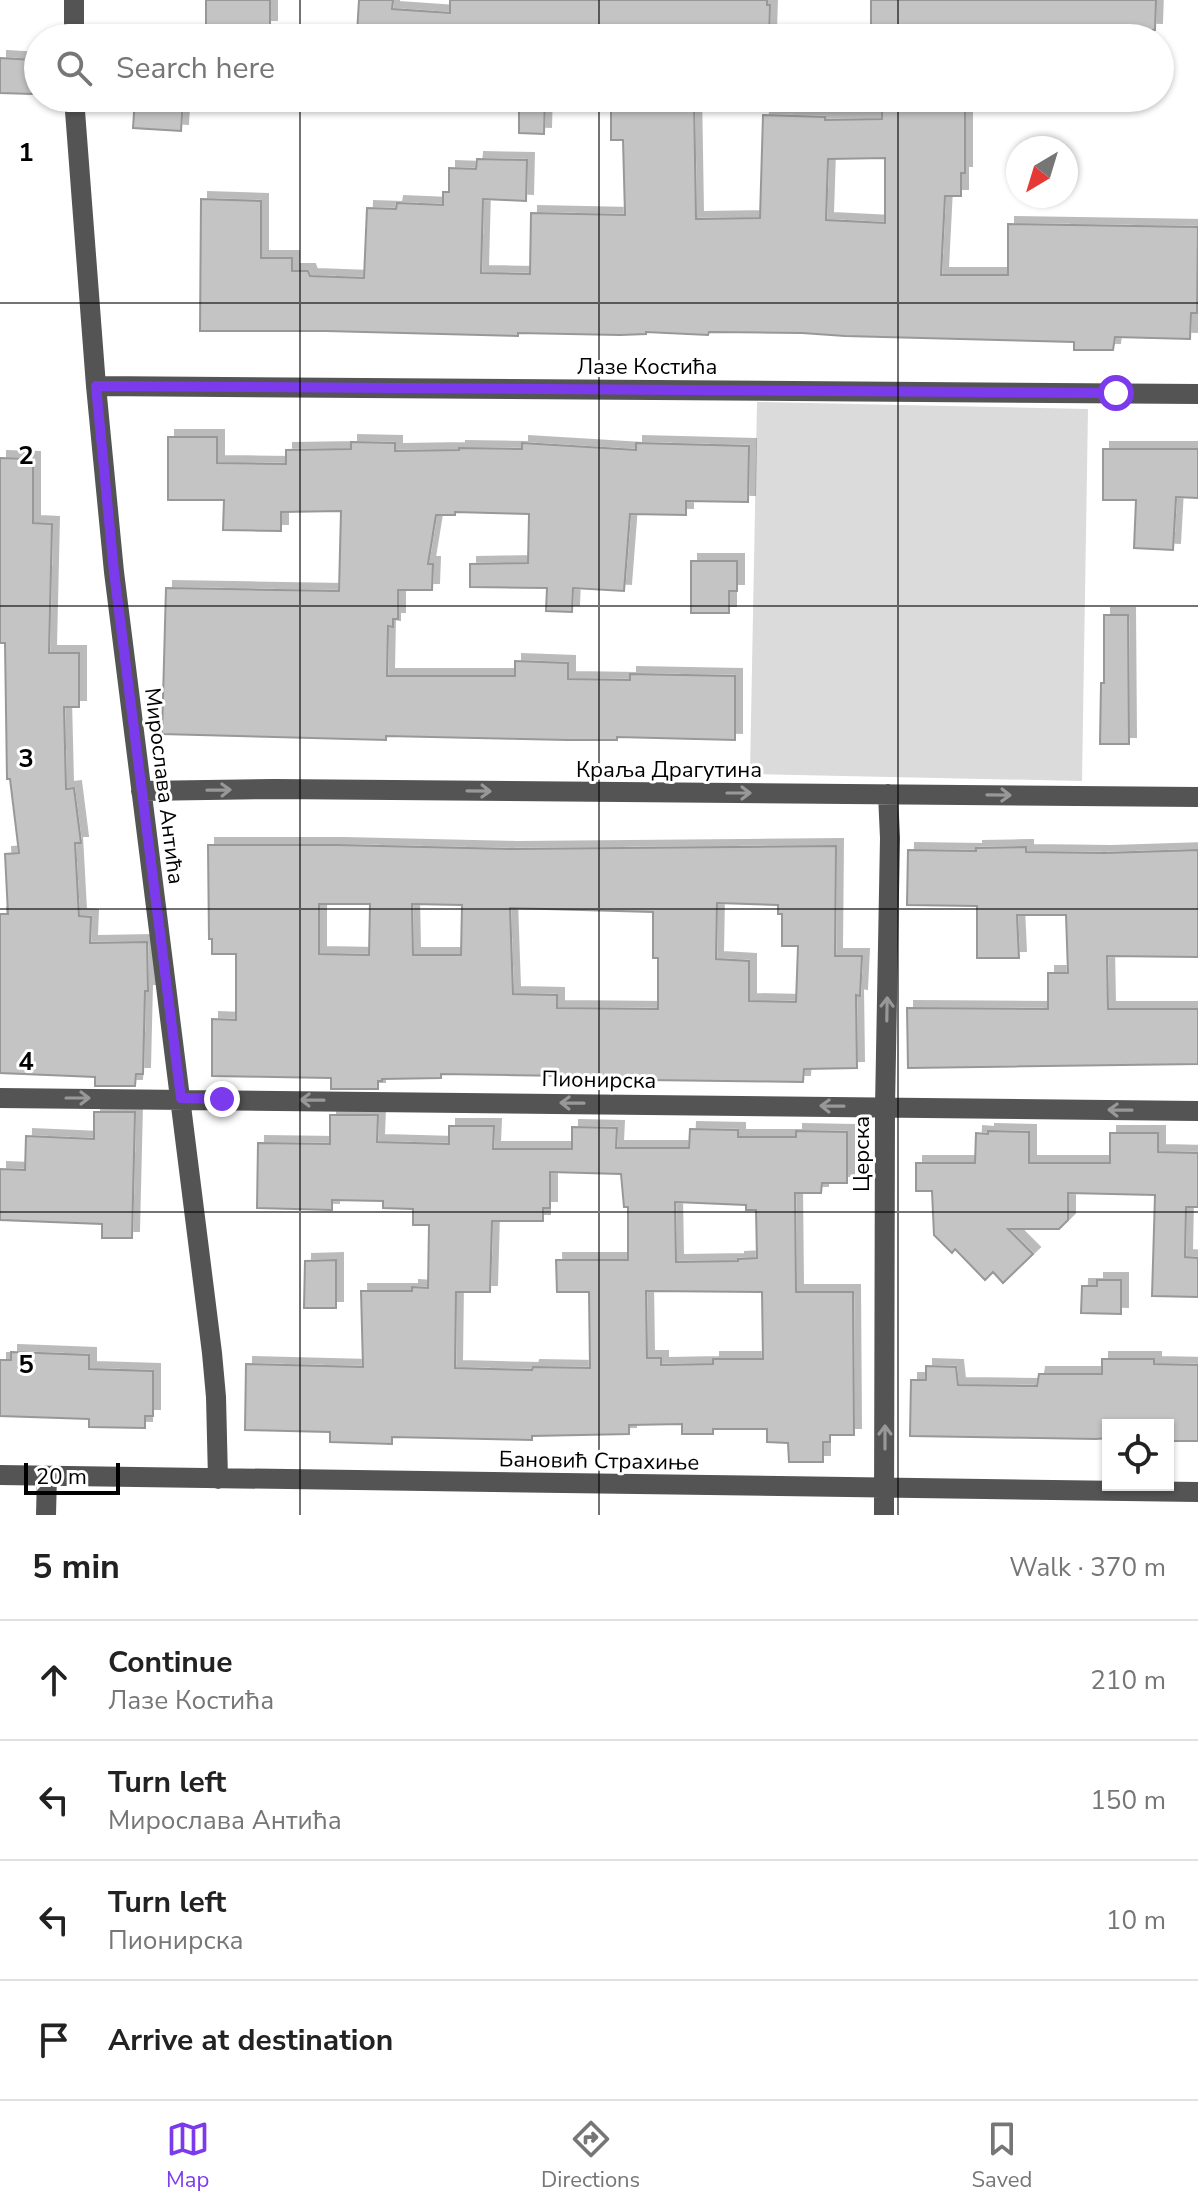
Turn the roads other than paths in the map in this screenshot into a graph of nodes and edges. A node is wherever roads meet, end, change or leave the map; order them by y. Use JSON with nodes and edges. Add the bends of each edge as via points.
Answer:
{"nodes":[{"id":1,"x":74,"y":0,"type":"edge"},
{"id":2,"x":74,"y":24,"type":"edge"},
{"id":3,"x":75,"y":112,"type":"edge"},
{"id":4,"x":96,"y":386,"type":"junction"},
{"id":5,"x":1198,"y":394,"type":"edge"},
{"id":6,"x":141,"y":791,"type":"junction"},
{"id":7,"x":888,"y":794,"type":"junction"},
{"id":8,"x":1198,"y":797,"type":"edge"},
{"id":9,"x":0,"y":1098,"type":"edge"},
{"id":10,"x":181,"y":1098,"type":"junction"},
{"id":11,"x":885,"y":1107,"type":"junction"},
{"id":12,"x":1198,"y":1111,"type":"edge"},
{"id":13,"x":0,"y":1475,"type":"edge"},
{"id":14,"x":47,"y":1476,"type":"junction"},
{"id":15,"x":218,"y":1479,"type":"junction"},
{"id":16,"x":885,"y":1488,"type":"junction"},
{"id":17,"x":1198,"y":1492,"type":"edge"},
{"id":18,"x":46,"y":1515,"type":"edge"},
{"id":19,"x":884,"y":1515,"type":"edge"}],
"edges":[{"from":1,"to":2,"type":"street"},
{"from":3,"to":4,"type":"street","name":"Мирослава Антића"},
{"from":4,"to":5,"type":"street","name":"Лазе Костића"},
{"from":4,"to":6,"type":"street","name":"Мирослава Антића"},
{"from":6,"to":7,"type":"street","name":"Краља Драгутина","one_way":true},
{"from":6,"to":10,"type":"street","name":"Мирослава Антића"},
{"from":7,"to":8,"type":"street","name":"Краља Драгутина","one_way":true},
{"from":11,"to":7,"type":"street","name":"Церска","one_way":true},
{"from":9,"to":10,"type":"street","name":"Пионирска","one_way":true},
{"from":11,"to":10,"type":"street","name":"Пионирска","one_way":true},
{"from":10,"to":15,"type":"street","name":"Мирослава Антића","via":[[216,1397]]},
{"from":12,"to":11,"type":"street","name":"Пионирска","one_way":true},
{"from":16,"to":11,"type":"street","name":"Церска","one_way":true},
{"from":13,"to":14,"type":"street","name":"Бановић Страхиње"},
{"from":14,"to":15,"type":"street","name":"Бановић Страхиње"},
{"from":14,"to":18,"type":"street"},
{"from":15,"to":16,"type":"street","name":"Бановић Страхиње"},
{"from":16,"to":17,"type":"street","name":"Бановић Страхиње"},
{"from":16,"to":19,"type":"street","name":"Церска"}]}
